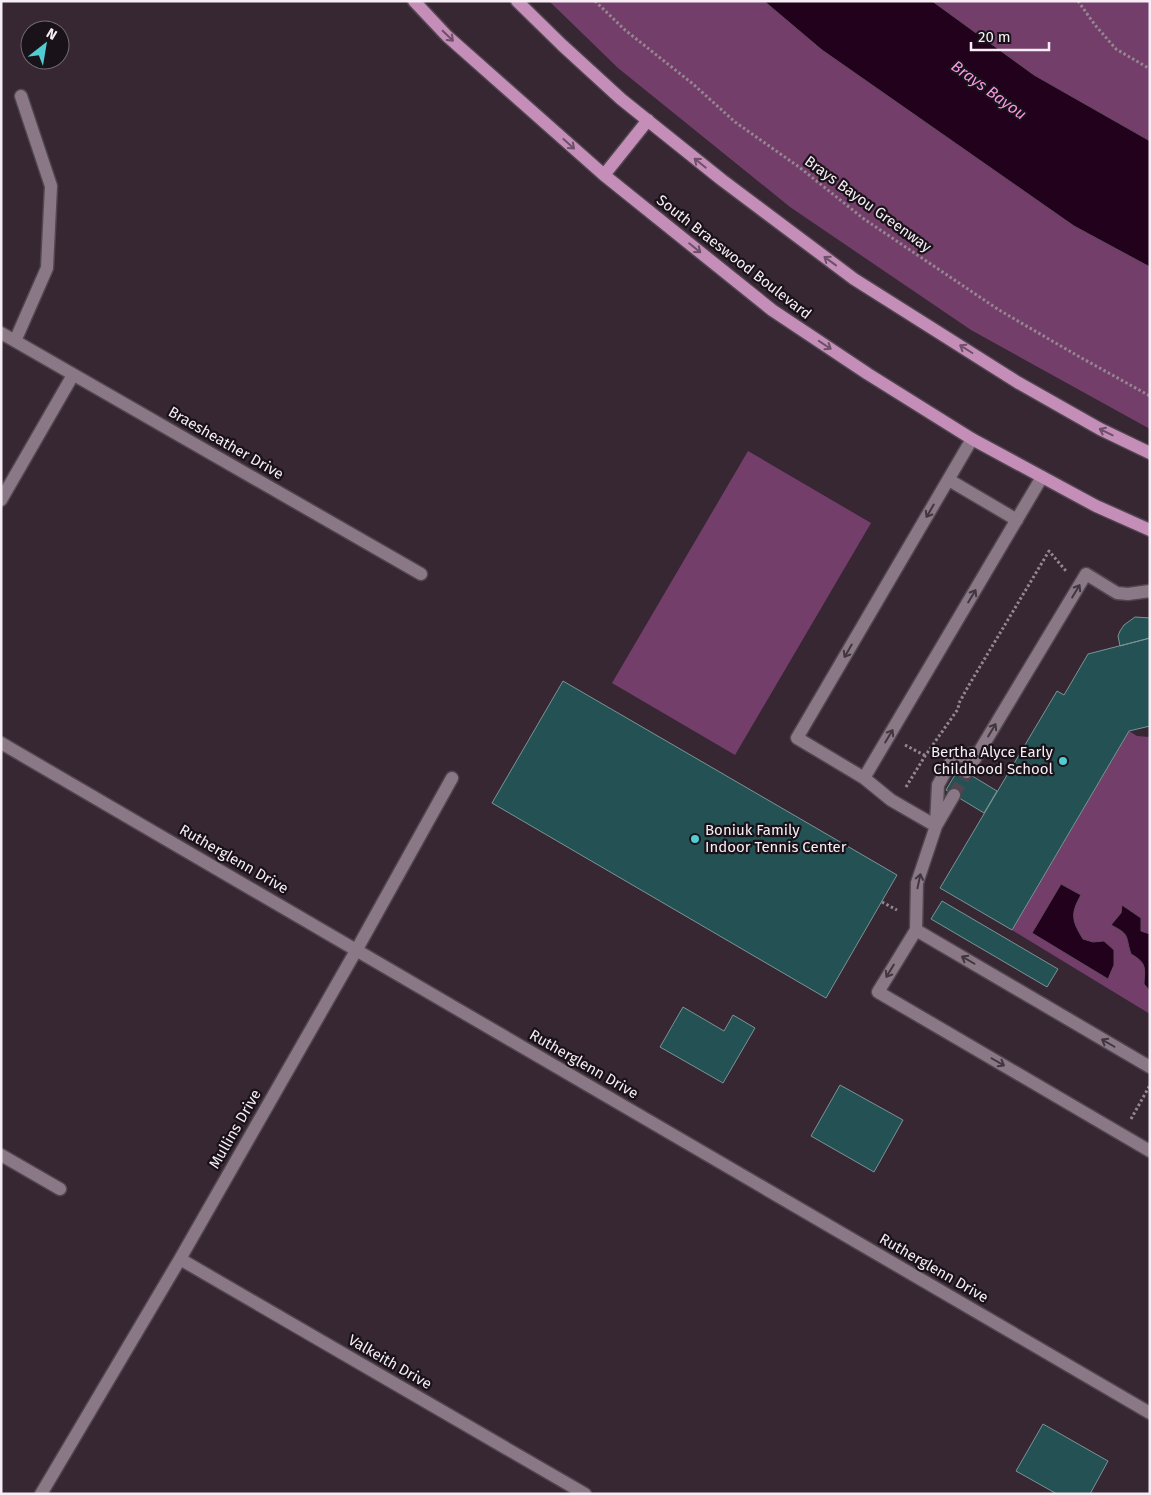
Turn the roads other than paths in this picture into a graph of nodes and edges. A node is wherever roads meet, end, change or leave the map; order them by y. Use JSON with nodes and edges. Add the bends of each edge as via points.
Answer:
{"nodes":[{"id":1,"x":414,"y":1,"type":"edge"},
{"id":2,"x":518,"y":1,"type":"edge"},
{"id":3,"x":21,"y":96,"type":"dead end"},
{"id":4,"x":648,"y":120,"type":"junction"},
{"id":5,"x":604,"y":175,"type":"junction"},
{"id":6,"x":1,"y":333,"type":"edge"},
{"id":7,"x":15,"y":341,"type":"junction"},
{"id":8,"x":73,"y":374,"type":"junction"},
{"id":9,"x":972,"y":439,"type":"junction"},
{"id":10,"x":1150,"y":453,"type":"edge"},
{"id":11,"x":1042,"y":477,"type":"junction"},
{"id":12,"x":949,"y":480,"type":"junction"},
{"id":13,"x":1,"y":500,"type":"edge"},
{"id":14,"x":1017,"y":520,"type":"junction"},
{"id":15,"x":1150,"y":530,"type":"edge"},
{"id":16,"x":422,"y":574,"type":"dead end"},
{"id":17,"x":1150,"y":591,"type":"edge"},
{"id":18,"x":1,"y":743,"type":"edge"},
{"id":19,"x":979,"y":752,"type":"junction"},
{"id":20,"x":967,"y":772,"type":"tunnel mouth"},
{"id":21,"x":452,"y":778,"type":"dead end"},
{"id":22,"x":864,"y":778,"type":"junction"},
{"id":23,"x":954,"y":795,"type":"tunnel mouth"},
{"id":24,"x":936,"y":826,"type":"junction"},
{"id":25,"x":916,"y":930,"type":"junction"},
{"id":26,"x":357,"y":950,"type":"junction"},
{"id":27,"x":1150,"y":1068,"type":"edge"},
{"id":28,"x":1149,"y":1147,"type":"edge"},
{"id":29,"x":1,"y":1155,"type":"edge"},
{"id":30,"x":60,"y":1189,"type":"dead end"},
{"id":31,"x":180,"y":1259,"type":"junction"},
{"id":32,"x":1150,"y":1413,"type":"edge"},
{"id":33,"x":41,"y":1494,"type":"edge"},
{"id":34,"x":585,"y":1494,"type":"edge"}],
"edges":[{"from":1,"to":5,"type":"main road","name":"South Braeswood Boulevard","one_way":true,"via":[[447,36]]},
{"from":2,"to":4,"type":"main road","via":[[562,45]]},
{"from":3,"to":7,"type":"street","via":[[51,186],[47,268]]},
{"from":4,"to":5,"type":"main road"},
{"from":10,"to":4,"type":"main road","one_way":true,"via":[[1017,382],[854,279]]},
{"from":5,"to":9,"type":"main road","name":"South Braeswood Boulevard","one_way":true,"via":[[772,310]]},
{"from":6,"to":7,"type":"street","name":"Braesheather Drive"},
{"from":7,"to":8,"type":"street","name":"Braesheather Drive"},
{"from":8,"to":13,"type":"street"},
{"from":8,"to":16,"type":"street","name":"Braesheather Drive"},
{"from":9,"to":11,"type":"main road","name":"South Braeswood Boulevard"},
{"from":9,"to":12,"type":"street"},
{"from":11,"to":14,"type":"street"},
{"from":11,"to":15,"type":"main road","name":"South Braeswood Boulevard"},
{"from":12,"to":14,"type":"street"},
{"from":12,"to":22,"type":"street","one_way":true,"via":[[797,738]]},
{"from":22,"to":14,"type":"street","one_way":true},
{"from":19,"to":17,"type":"street","one_way":true,"via":[[1086,574],[1117,593]]},
{"from":18,"to":26,"type":"street","name":"Rutherglenn Drive"},
{"from":19,"to":20,"type":"street"},
{"from":19,"to":24,"type":"street","via":[[953,758],[938,785]]},
{"from":21,"to":26,"type":"street","name":"Mullins Drive"},
{"from":22,"to":24,"type":"street","via":[[891,800]]},
{"from":23,"to":24,"type":"street"},
{"from":25,"to":24,"type":"street","one_way":true,"via":[[917,883]]},
{"from":27,"to":25,"type":"street","one_way":true},
{"from":25,"to":28,"type":"street","one_way":true,"via":[[878,992]]},
{"from":26,"to":31,"type":"street","name":"Mullins Drive"},
{"from":26,"to":32,"type":"street","name":"Rutherglenn Drive"},
{"from":29,"to":30,"type":"street"},
{"from":31,"to":33,"type":"street","name":"Mullins Drive"},
{"from":31,"to":34,"type":"street","name":"Valkeith Drive"}]}
